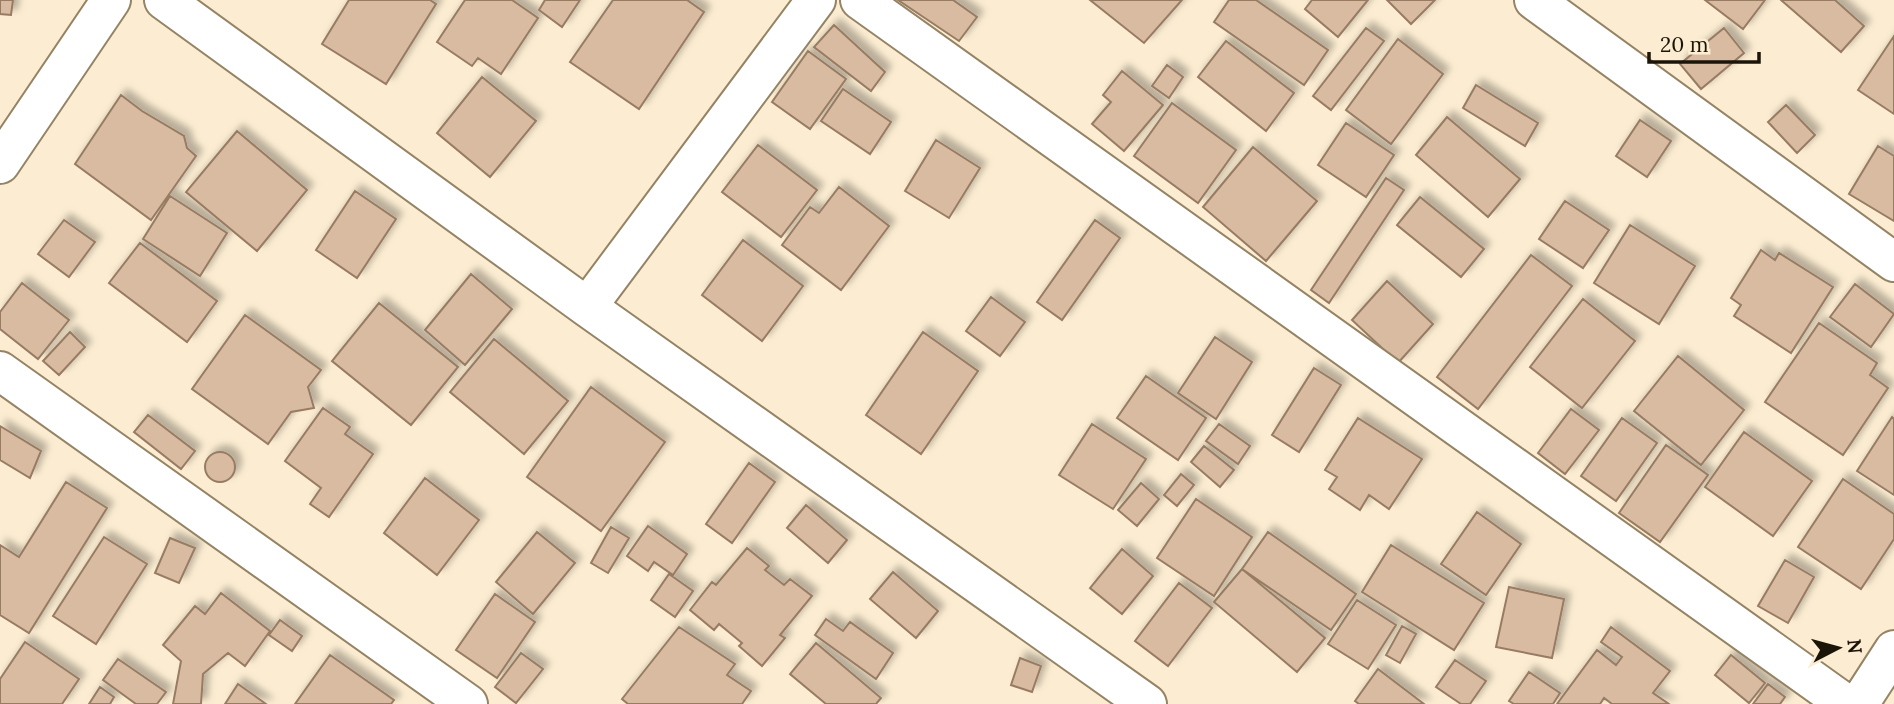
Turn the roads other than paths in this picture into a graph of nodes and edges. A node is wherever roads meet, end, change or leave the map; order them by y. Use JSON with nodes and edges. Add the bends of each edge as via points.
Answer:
{"nodes":[{"id":1,"x":111,"y":0,"type":"edge"},
{"id":2,"x":164,"y":0,"type":"edge"},
{"id":3,"x":816,"y":0,"type":"edge"},
{"id":4,"x":860,"y":0,"type":"edge"},
{"id":5,"x":1534,"y":0,"type":"edge"},
{"id":6,"x":0,"y":164,"type":"edge"},
{"id":7,"x":1894,"y":262,"type":"edge"},
{"id":8,"x":587,"y":307,"type":"junction"},
{"id":9,"x":0,"y":371,"type":"edge"},
{"id":10,"x":1894,"y":650,"type":"edge"},
{"id":11,"x":468,"y":704,"type":"edge"},
{"id":12,"x":1147,"y":704,"type":"edge"},
{"id":13,"x":1846,"y":704,"type":"edge"},
{"id":14,"x":1859,"y":704,"type":"edge"}],
"edges":[{"from":1,"to":6,"type":"street"},
{"from":2,"to":8,"type":"street"},
{"from":3,"to":8,"type":"street"},
{"from":4,"to":13,"type":"street"},
{"from":5,"to":7,"type":"street"},
{"from":8,"to":12,"type":"street"},
{"from":9,"to":11,"type":"street"},
{"from":10,"to":14,"type":"street"}]}
